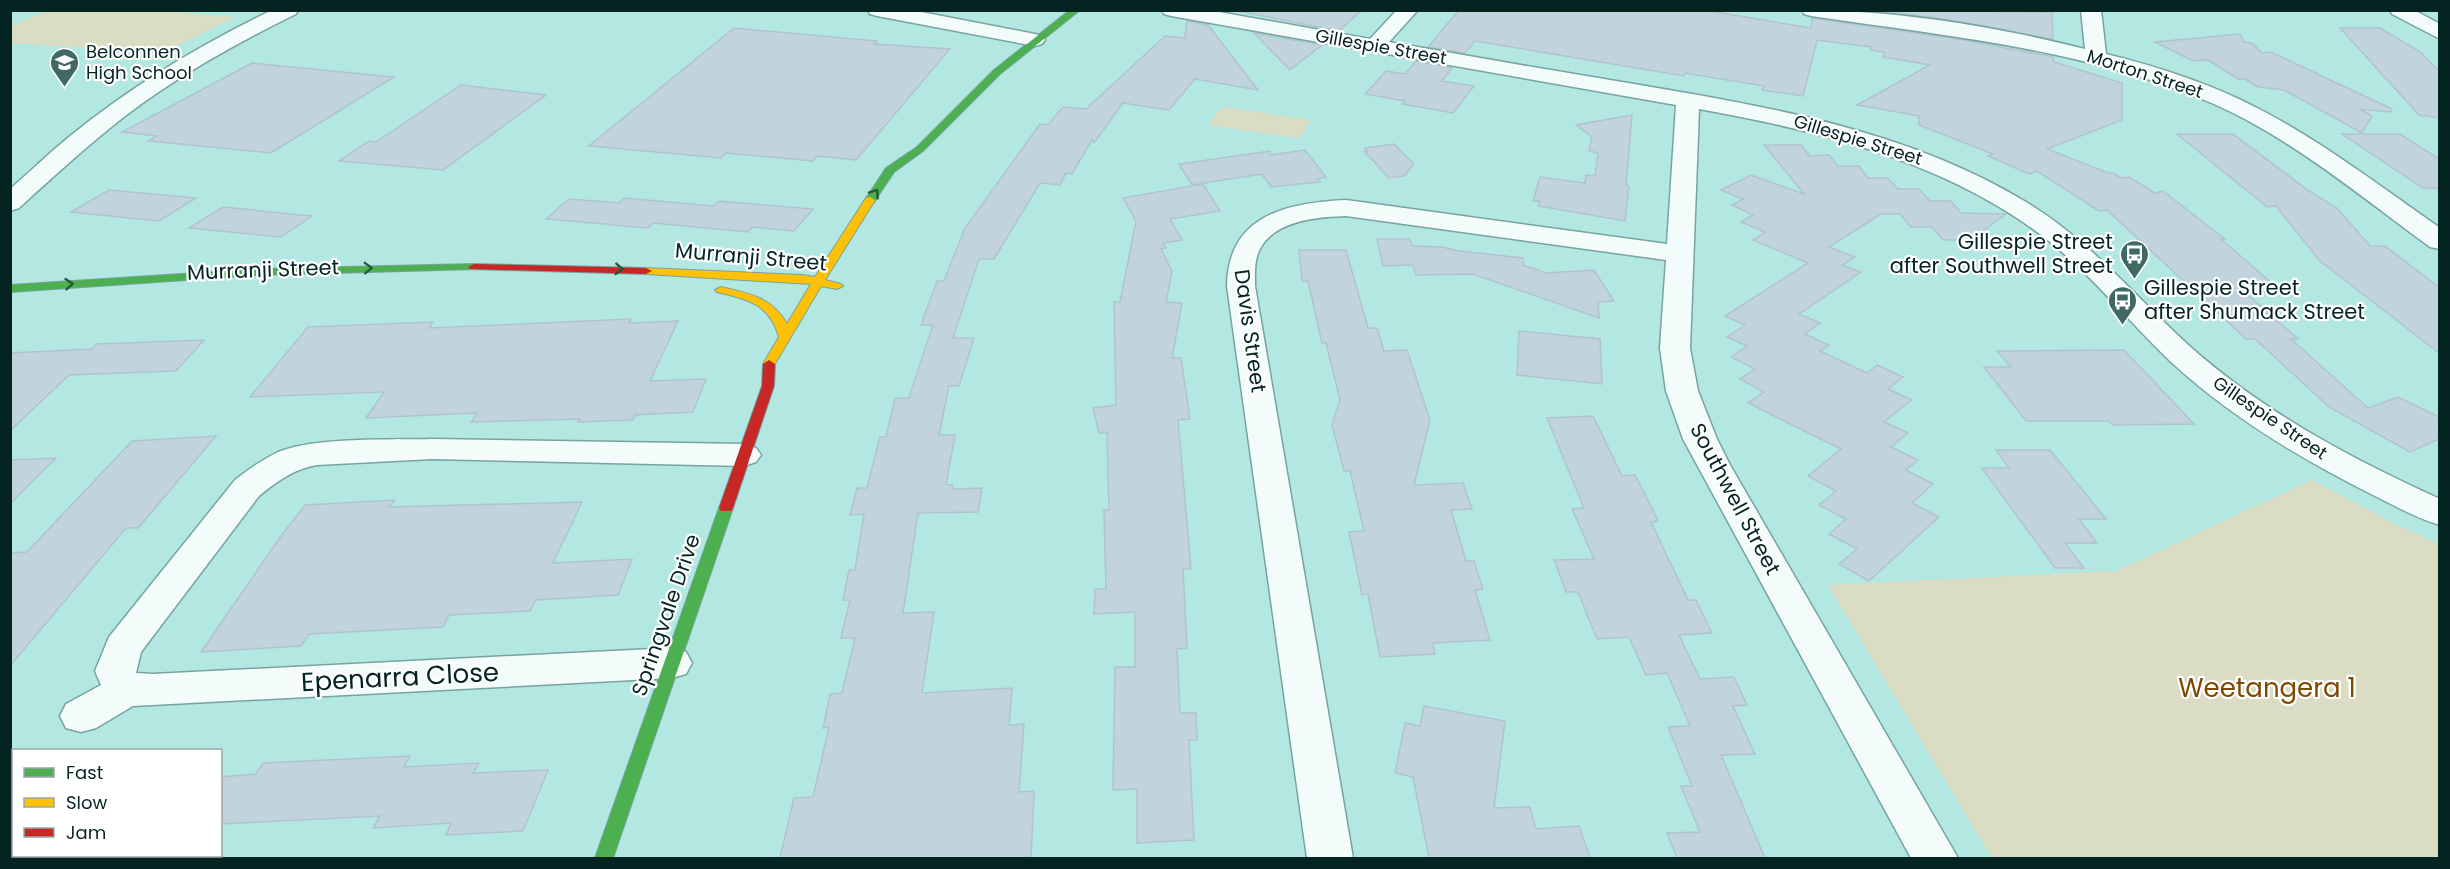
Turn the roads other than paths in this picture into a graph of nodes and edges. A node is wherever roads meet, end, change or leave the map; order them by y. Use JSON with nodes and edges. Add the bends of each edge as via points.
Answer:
{"nodes":[{"id":1,"x":288,"y":10,"type":"edge"},
{"id":2,"x":877,"y":10,"type":"edge"},
{"id":3,"x":1076,"y":10,"type":"edge"},
{"id":4,"x":1171,"y":10,"type":"edge"},
{"id":5,"x":1409,"y":10,"type":"edge"},
{"id":6,"x":1811,"y":10,"type":"edge"},
{"id":7,"x":2091,"y":10,"type":"edge"},
{"id":8,"x":2399,"y":10,"type":"edge"},
{"id":9,"x":2439,"y":33,"type":"edge"},
{"id":10,"x":1035,"y":40,"type":"junction"},
{"id":11,"x":1374,"y":46,"type":"junction"},
{"id":12,"x":2096,"y":57,"type":"junction"},
{"id":13,"x":1688,"y":100,"type":"junction"},
{"id":14,"x":920,"y":149,"type":"junction"},
{"id":15,"x":909,"y":171,"type":"dead end"},
{"id":16,"x":12,"y":207,"type":"edge"},
{"id":17,"x":2426,"y":223,"type":"edge"},
{"id":18,"x":842,"y":241,"type":"junction"},
{"id":19,"x":2439,"y":241,"type":"edge"},
{"id":20,"x":1679,"y":254,"type":"junction"},
{"id":21,"x":814,"y":256,"type":"dead end"},
{"id":22,"x":796,"y":262,"type":"dead end"},
{"id":23,"x":730,"y":275,"type":"junction"},
{"id":24,"x":819,"y":279,"type":"junction"},
{"id":25,"x":11,"y":289,"type":"edge"},
{"id":26,"x":776,"y":292,"type":"dead end"},
{"id":27,"x":805,"y":293,"type":"junction"},
{"id":28,"x":785,"y":337,"type":"junction"},
{"id":29,"x":784,"y":371,"type":"dead end"},
{"id":30,"x":768,"y":386,"type":"junction"},
{"id":31,"x":744,"y":454,"type":"junction"},
{"id":32,"x":2439,"y":513,"type":"edge"},
{"id":33,"x":672,"y":663,"type":"junction"},
{"id":34,"x":129,"y":688,"type":"junction"},
{"id":35,"x":81,"y":716,"type":"dead end"},
{"id":36,"x":604,"y":858,"type":"edge"},
{"id":37,"x":1330,"y":858,"type":"edge"},
{"id":38,"x":1935,"y":858,"type":"edge"}],
"edges":[{"from":1,"to":16,"type":"street","via":[[152,86],[76,142]]},
{"from":2,"to":10,"type":"street"},
{"from":3,"to":10,"type":"main road","name":"Springvale Drive"},
{"from":4,"to":11,"type":"street","name":"Gillespie Street"},
{"from":5,"to":11,"type":"street"},
{"from":6,"to":12,"type":"street","name":"Morton Street"},
{"from":7,"to":12,"type":"street"},
{"from":8,"to":9,"type":"street"},
{"from":10,"to":14,"type":"main road","name":"Springvale Drive"},
{"from":11,"to":13,"type":"street","name":"Gillespie Street"},
{"from":12,"to":17,"type":"street","name":"Morton Street","via":[[2183,83],[2263,120]]},
{"from":13,"to":20,"type":"street","name":"Southwell Street"},
{"from":13,"to":32,"type":"street","name":"Gillespie Street","via":[[1780,116],[1890,146],[1987,190],[2062,238],[2191,363],[2240,403],[2302,443]]},
{"from":14,"to":15,"type":"main road","name":"Springvale Drive"},
{"from":18,"to":14,"type":"main road","name":"Springvale Drive","one_way":true,"via":[[890,170]]},
{"from":17,"to":19,"type":"street","name":"Morton Street"},
{"from":18,"to":21,"type":"main road"},
{"from":18,"to":24,"type":"main road","name":"Springvale Drive"},
{"from":20,"to":37,"type":"street","name":"Davis Street","via":[[1346,208],[1278,220],[1251,241],[1240,258]]},
{"from":20,"to":38,"type":"street","name":"Southwell Street","via":[[1674,348],[1682,391],[1700,439]]},
{"from":22,"to":23,"type":"main road"},
{"from":23,"to":24,"type":"main road","name":"Murranji Street"},
{"from":25,"to":23,"type":"main road","name":"Murranji Street","one_way":true,"via":[[261,272],[443,265],[560,266]]},
{"from":24,"to":27,"type":"main road","name":"Springvale Drive"},
{"from":24,"to":27,"type":"main road","name":"Murranji Street","via":[[838,287]]},
{"from":26,"to":28,"type":"main road","name":"Murranji Street","via":[[715,290],[773,309],[783,320]]},
{"from":27,"to":28,"type":"main road","name":"Springvale Drive"},
{"from":28,"to":30,"type":"main road","name":"Springvale Drive","via":[[770,364]]},
{"from":29,"to":30,"type":"main road","name":"Springvale Drive"},
{"from":30,"to":31,"type":"main road","name":"Springvale Drive"},
{"from":31,"to":33,"type":"main road","name":"Springvale Drive"},
{"from":31,"to":34,"type":"street","via":[[432,448],[317,454],[303,445],[247,488],[123,647],[115,671],[120,683]]},
{"from":33,"to":34,"type":"street","name":"Epenarra Close","via":[[153,690]]},
{"from":33,"to":36,"type":"main road","name":"Springvale Drive"},
{"from":34,"to":35,"type":"street"}]}
